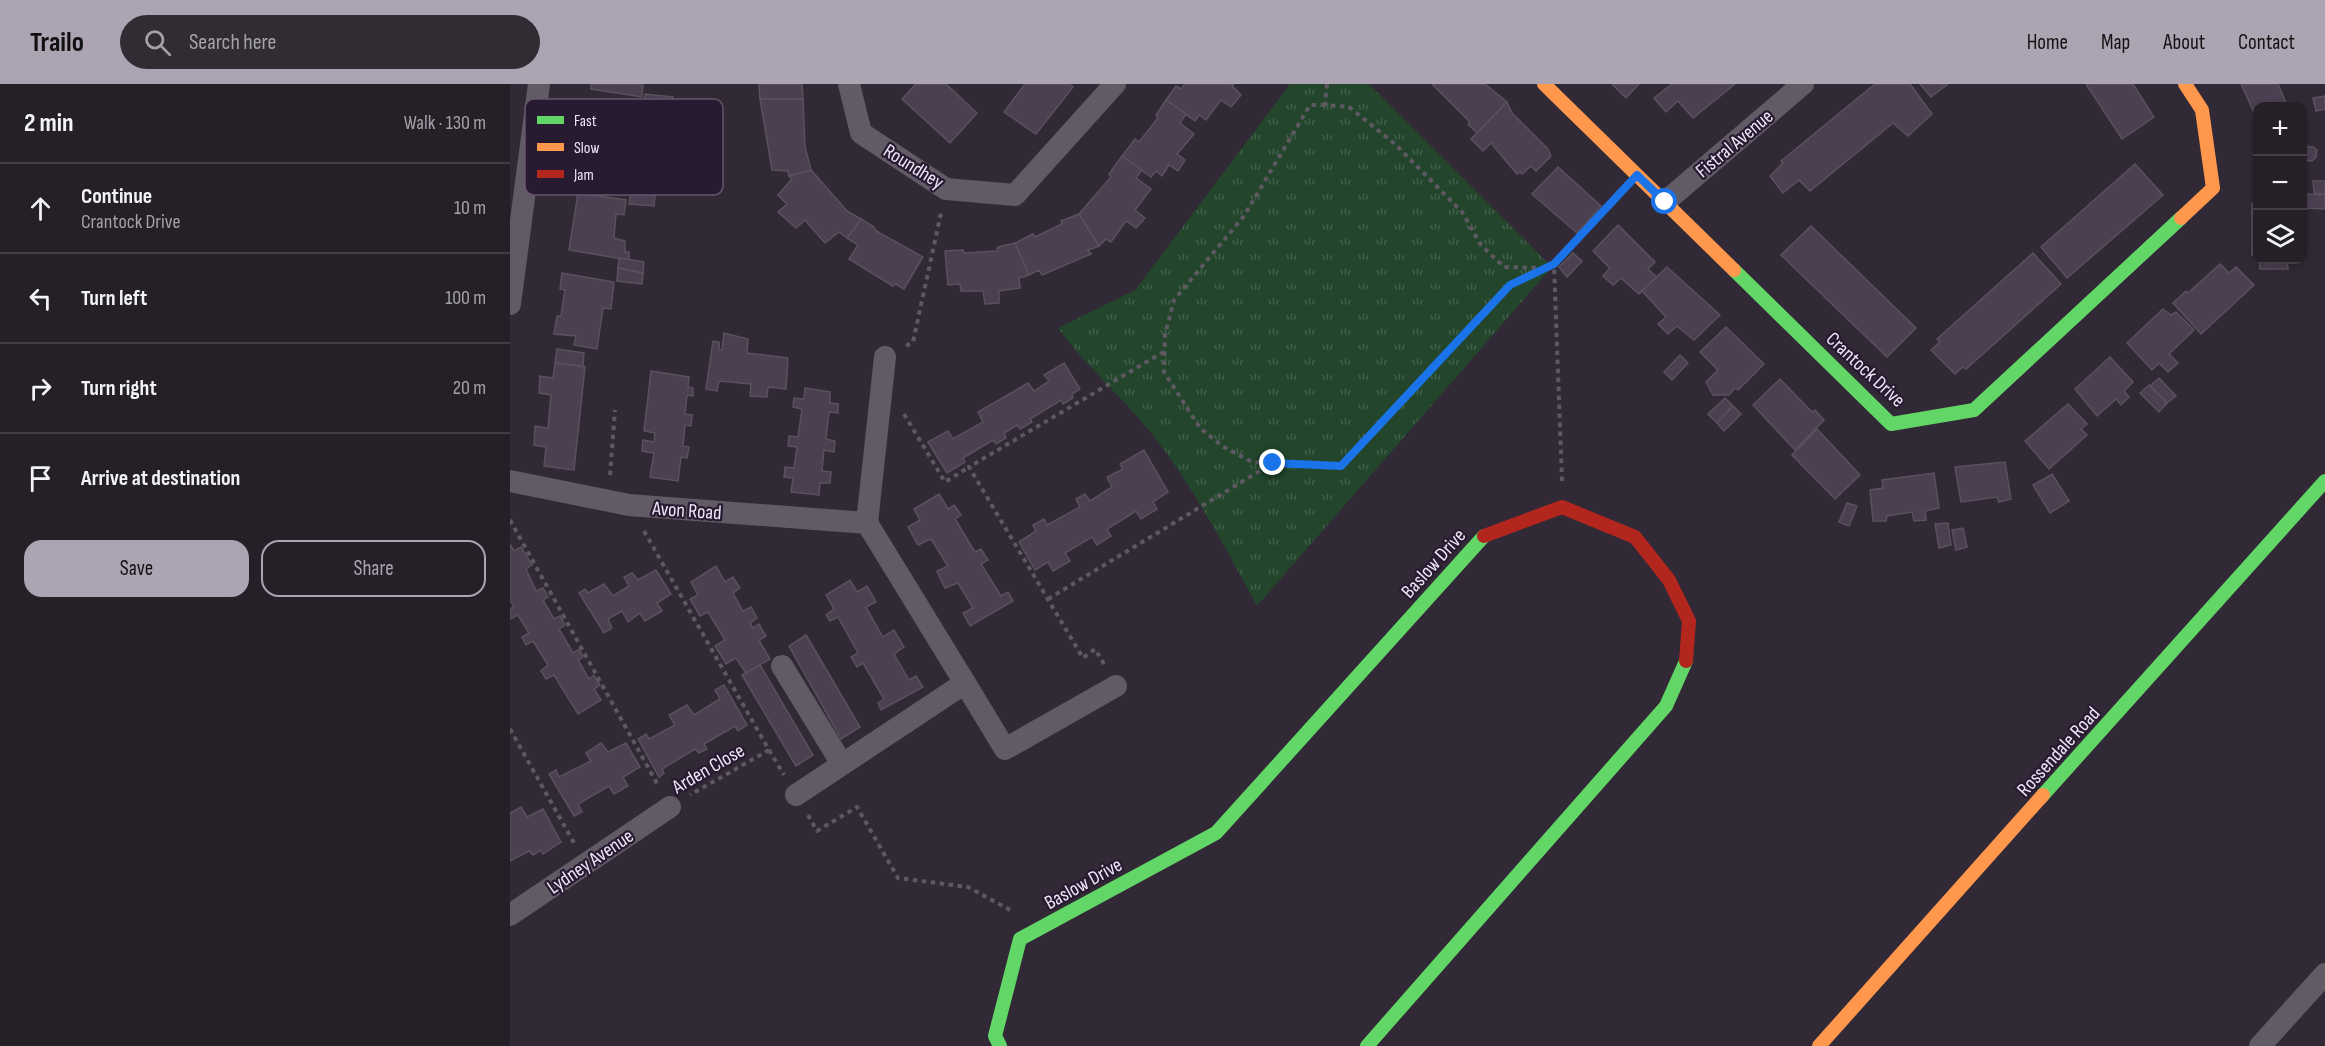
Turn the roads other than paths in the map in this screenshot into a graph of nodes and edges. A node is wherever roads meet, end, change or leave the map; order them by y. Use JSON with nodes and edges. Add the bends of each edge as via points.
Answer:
{"nodes":[{"id":1,"x":539,"y":84,"type":"edge"},
{"id":2,"x":849,"y":84,"type":"edge"},
{"id":3,"x":1114,"y":84,"type":"edge"},
{"id":4,"x":1544,"y":84,"type":"edge"},
{"id":5,"x":1803,"y":84,"type":"edge"},
{"id":6,"x":2186,"y":84,"type":"edge"},
{"id":7,"x":537,"y":99,"type":"edge"},
{"id":8,"x":525,"y":190,"type":"edge"},
{"id":9,"x":1665,"y":202,"type":"junction"},
{"id":10,"x":510,"y":304,"type":"edge"},
{"id":11,"x":885,"y":357,"type":"road end"},
{"id":12,"x":510,"y":481,"type":"edge"},
{"id":13,"x":2325,"y":482,"type":"edge"},
{"id":14,"x":867,"y":523,"type":"junction"},
{"id":15,"x":782,"y":666,"type":"dead end"},
{"id":16,"x":965,"y":683,"type":"junction"},
{"id":17,"x":1116,"y":686,"type":"road end"},
{"id":18,"x":842,"y":764,"type":"junction"},
{"id":19,"x":796,"y":795,"type":"road end"},
{"id":20,"x":670,"y":807,"type":"road end"},
{"id":21,"x":510,"y":915,"type":"edge"},
{"id":22,"x":2325,"y":974,"type":"edge"},
{"id":23,"x":1000,"y":1046,"type":"edge"},
{"id":24,"x":1367,"y":1046,"type":"edge"},
{"id":25,"x":1819,"y":1046,"type":"edge"},
{"id":26,"x":2260,"y":1046,"type":"edge"}],
"edges":[{"from":1,"to":7,"type":"street"},
{"from":2,"to":3,"type":"street","name":"Roundhey","via":[[861,133],[946,189],[1016,195]]},
{"from":4,"to":9,"type":"street","name":"Crantock Drive"},
{"from":5,"to":9,"type":"street","name":"Fistral Avenue"},
{"from":6,"to":9,"type":"street","name":"Crantock Drive","via":[[2202,110],[2213,188],[1974,410],[1891,424]]},
{"from":8,"to":10,"type":"street"},
{"from":11,"to":14,"type":"street"},
{"from":12,"to":14,"type":"street","name":"Avon Road","via":[[619,502]]},
{"from":13,"to":25,"type":"street","name":"Rossendale Road"},
{"from":14,"to":16,"type":"street"},
{"from":15,"to":18,"type":"street"},
{"from":16,"to":17,"type":"street","via":[[1005,749]]},
{"from":16,"to":18,"type":"street"},
{"from":18,"to":19,"type":"street"},
{"from":20,"to":21,"type":"street","name":"Lydney Avenue"},
{"from":22,"to":26,"type":"street"},
{"from":23,"to":24,"type":"street","name":"Baslow Drive","via":[[995,1036],[1020,939],[1215,833],[1485,534],[1563,507],[1635,537],[1669,580],[1689,621],[1686,664],[1666,706]]}]}
